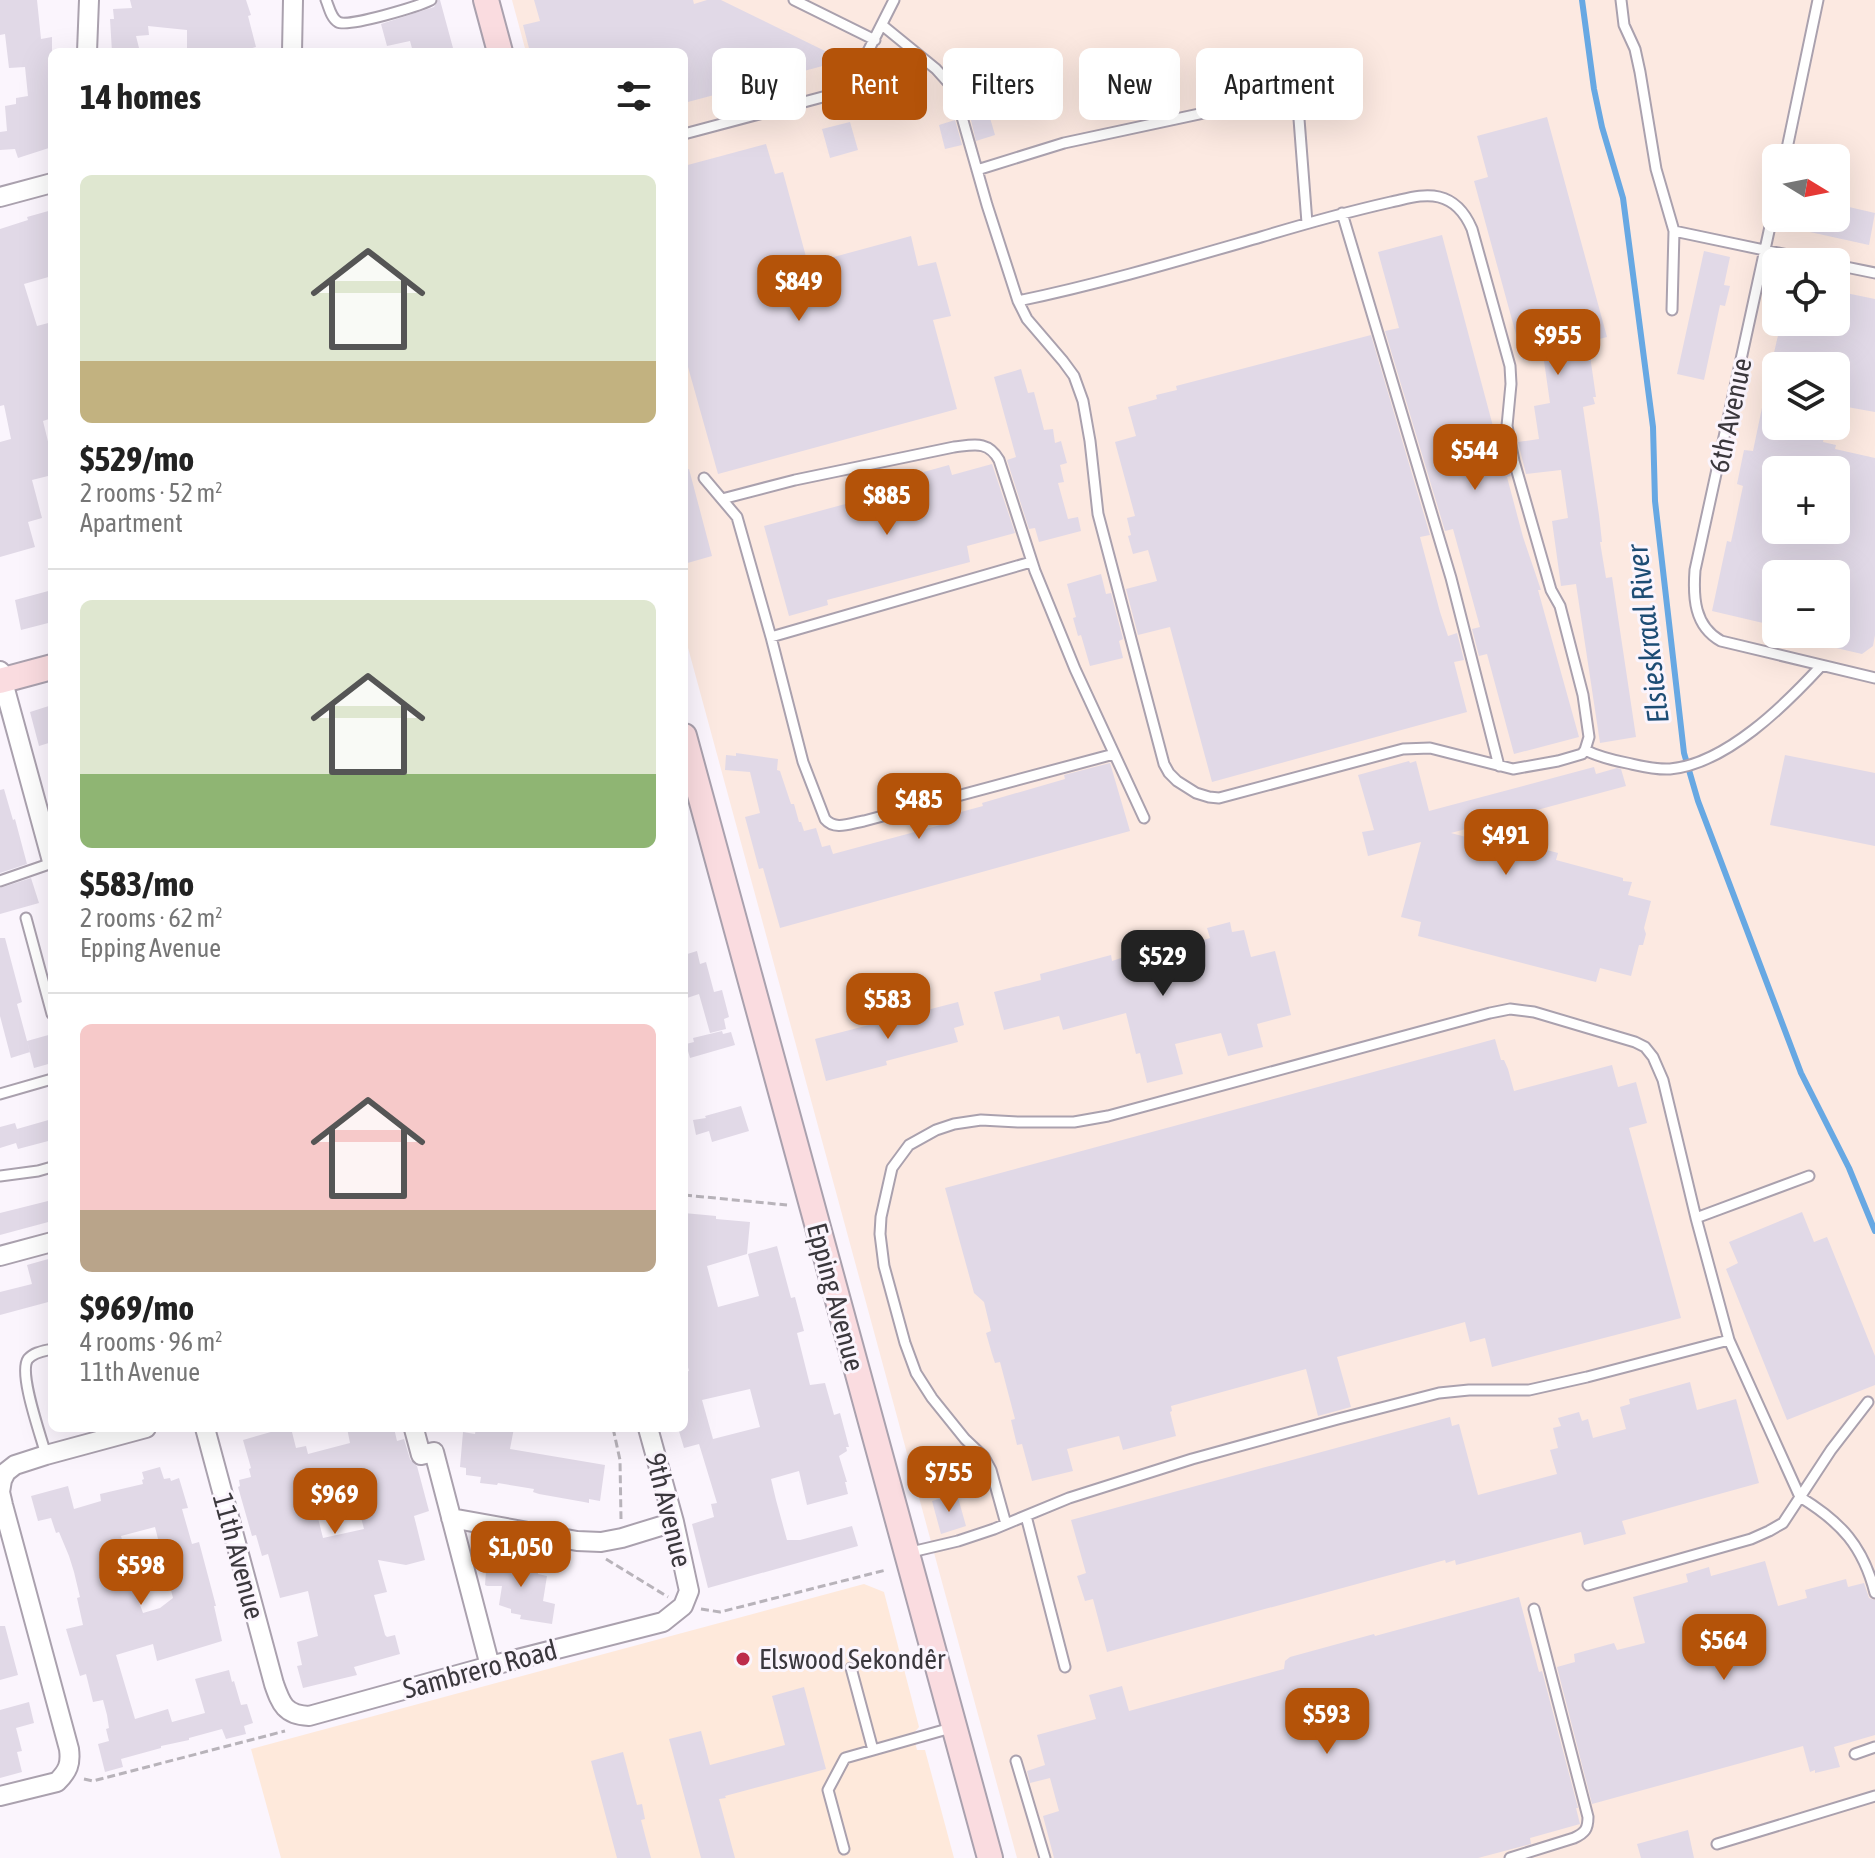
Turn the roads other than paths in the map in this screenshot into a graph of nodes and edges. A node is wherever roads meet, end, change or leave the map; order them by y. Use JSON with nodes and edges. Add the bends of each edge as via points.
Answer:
{"nodes":[{"id":1,"x":89,"y":0,"type":"edge"},
{"id":2,"x":293,"y":0,"type":"edge"},
{"id":3,"x":326,"y":0,"type":"edge"},
{"id":4,"x":431,"y":0,"type":"edge"},
{"id":5,"x":486,"y":0,"type":"edge"},
{"id":6,"x":794,"y":0,"type":"edge"},
{"id":7,"x":894,"y":0,"type":"edge"},
{"id":8,"x":1621,"y":0,"type":"edge"},
{"id":9,"x":1818,"y":0,"type":"edge"},
{"id":10,"x":882,"y":25,"type":"junction"},
{"id":11,"x":875,"y":40,"type":"junction"},
{"id":12,"x":87,"y":48,"type":"edge"},
{"id":13,"x":292,"y":48,"type":"edge"},
{"id":14,"x":499,"y":48,"type":"edge"},
{"id":15,"x":688,"y":133,"type":"edge"},
{"id":16,"x":1788,"y":144,"type":"edge"},
{"id":17,"x":977,"y":170,"type":"junction"},
{"id":18,"x":48,"y":184,"type":"edge"},
{"id":19,"x":0,"y":197,"type":"edge"},
{"id":20,"x":1342,"y":213,"type":"junction"},
{"id":21,"x":1307,"y":223,"type":"junction"},
{"id":22,"x":1674,"y":231,"type":"junction"},
{"id":23,"x":1762,"y":249,"type":"edge"},
{"id":24,"x":1762,"y":264,"type":"edge"},
{"id":25,"x":1850,"y":268,"type":"edge"},
{"id":26,"x":1875,"y":273,"type":"edge"},
{"id":27,"x":1018,"y":301,"type":"junction"},
{"id":28,"x":1672,"y":310,"type":"dead end"},
{"id":29,"x":704,"y":478,"type":"dead end"},
{"id":30,"x":722,"y":499,"type":"junction"},
{"id":31,"x":1031,"y":562,"type":"junction"},
{"id":32,"x":771,"y":637,"type":"junction"},
{"id":33,"x":1821,"y":666,"type":"junction"},
{"id":34,"x":48,"y":668,"type":"edge"},
{"id":35,"x":1,"y":678,"type":"edge"},
{"id":36,"x":1875,"y":678,"type":"edge"},
{"id":37,"x":1585,"y":750,"type":"junction"},
{"id":38,"x":688,"y":751,"type":"edge"},
{"id":39,"x":1114,"y":754,"type":"junction"},
{"id":40,"x":1499,"y":766,"type":"junction"},
{"id":41,"x":1144,"y":818,"type":"dead end"},
{"id":42,"x":48,"y":848,"type":"edge"},
{"id":43,"x":48,"y":863,"type":"edge"},
{"id":44,"x":0,"y":881,"type":"edge"},
{"id":45,"x":26,"y":918,"type":"dead end"},
{"id":46,"x":47,"y":974,"type":"edge"},
{"id":47,"x":48,"y":1080,"type":"edge"},
{"id":48,"x":0,"y":1094,"type":"edge"},
{"id":49,"x":48,"y":1168,"type":"edge"},
{"id":50,"x":0,"y":1176,"type":"edge"},
{"id":51,"x":1809,"y":1176,"type":"dead end"},
{"id":52,"x":1696,"y":1218,"type":"junction"},
{"id":53,"x":48,"y":1243,"type":"edge"},
{"id":54,"x":0,"y":1256,"type":"edge"},
{"id":55,"x":1729,"y":1340,"type":"junction"},
{"id":56,"x":48,"y":1350,"type":"edge"},
{"id":57,"x":1868,"y":1402,"type":"dead end"},
{"id":58,"x":131,"y":1432,"type":"edge"},
{"id":59,"x":206,"y":1432,"type":"edge"},
{"id":60,"x":415,"y":1432,"type":"edge"},
{"id":61,"x":649,"y":1432,"type":"edge"},
{"id":62,"x":46,"y":1455,"type":"junction"},
{"id":63,"x":1800,"y":1497,"type":"junction"},
{"id":64,"x":1026,"y":1516,"type":"junction"},
{"id":65,"x":451,"y":1518,"type":"junction"},
{"id":66,"x":674,"y":1522,"type":"junction"},
{"id":67,"x":1006,"y":1524,"type":"junction"},
{"id":68,"x":907,"y":1553,"type":"junction"},
{"id":69,"x":1588,"y":1585,"type":"dead end"},
{"id":70,"x":1875,"y":1593,"type":"edge"},
{"id":71,"x":686,"y":1598,"type":"joint"},
{"id":72,"x":1534,"y":1609,"type":"dead end"},
{"id":73,"x":490,"y":1666,"type":"junction"},
{"id":74,"x":1065,"y":1667,"type":"dead end"},
{"id":75,"x":851,"y":1668,"type":"dead end"},
{"id":76,"x":300,"y":1715,"type":"joint"},
{"id":77,"x":954,"y":1727,"type":"junction"},
{"id":78,"x":1875,"y":1747,"type":"edge"},
{"id":79,"x":873,"y":1750,"type":"junction"},
{"id":80,"x":1855,"y":1754,"type":"dead end"},
{"id":81,"x":1016,"y":1761,"type":"dead end"},
{"id":82,"x":0,"y":1796,"type":"edge"},
{"id":83,"x":1875,"y":1796,"type":"edge"},
{"id":84,"x":1717,"y":1844,"type":"dead end"},
{"id":85,"x":844,"y":1849,"type":"dead end"},
{"id":86,"x":990,"y":1858,"type":"edge"},
{"id":87,"x":1045,"y":1858,"type":"edge"},
{"id":88,"x":1510,"y":1858,"type":"edge"}],
"edges":[{"from":1,"to":12,"type":"street"},
{"from":2,"to":13,"type":"street"},
{"from":3,"to":4,"type":"lane","via":[[331,16],[347,24]]},
{"from":5,"to":14,"type":"street"},
{"from":6,"to":11,"type":"lane"},
{"from":7,"to":10,"type":"lane"},
{"from":8,"to":22,"type":"lane"},
{"from":9,"to":16,"type":"lane"},
{"from":10,"to":11,"type":"lane"},
{"from":10,"to":17,"type":"lane","via":[[954,89]]},
{"from":11,"to":15,"type":"lane","via":[[849,84],[834,94]]},
{"from":17,"to":21,"type":"lane","via":[[1064,143],[1297,93]]},
{"from":17,"to":27,"type":"lane"},
{"from":18,"to":19,"type":"street"},
{"from":20,"to":21,"type":"lane"},
{"from":20,"to":37,"type":"lane","via":[[1438,196],[1466,215],[1509,361],[1507,426],[1512,453],[1583,695],[1589,737]]},
{"from":20,"to":40,"type":"lane","via":[[1451,578]]},
{"from":21,"to":27,"type":"lane"},
{"from":22,"to":23,"type":"lane"},
{"from":22,"to":28,"type":"lane"},
{"from":24,"to":33,"type":"lane","name":"6th Avenue","via":[[1693,593],[1701,622],[1721,641]]},
{"from":25,"to":26,"type":"lane"},
{"from":27,"to":40,"type":"lane","via":[[1074,376],[1083,401],[1098,514],[1153,727],[1164,764],[1177,781],[1219,798],[1403,749],[1430,748]]},
{"from":29,"to":30,"type":"lane"},
{"from":30,"to":31,"type":"lane","via":[[954,447],[987,446],[999,460]]},
{"from":30,"to":32,"type":"lane","via":[[737,517]]},
{"from":31,"to":32,"type":"lane"},
{"from":31,"to":39,"type":"lane"},
{"from":32,"to":39,"type":"lane","via":[[803,762],[830,824],[864,821]]},
{"from":33,"to":36,"type":"lane"},
{"from":33,"to":37,"type":"lane","via":[[1745,737],[1700,761],[1660,769]]},
{"from":34,"to":35,"type":"street"},
{"from":35,"to":42,"type":"street"},
{"from":37,"to":40,"type":"lane","via":[[1522,768]]},
{"from":38,"to":68,"type":"street","name":"Epping Avenue"},
{"from":39,"to":41,"type":"lane"},
{"from":43,"to":44,"type":"lane"},
{"from":45,"to":46,"type":"lane"},
{"from":47,"to":48,"type":"lane"},
{"from":49,"to":50,"type":"lane"},
{"from":51,"to":52,"type":"lane"},
{"from":52,"to":55,"type":"lane"},
{"from":52,"to":67,"type":"lane","via":[[1663,1080],[1645,1047],[1510,1009],[1108,1116],[1074,1122],[981,1120],[936,1130],[909,1145],[892,1168],[881,1217],[884,1266],[916,1373],[984,1457]]},
{"from":53,"to":54,"type":"street"},
{"from":55,"to":63,"type":"lane"},
{"from":55,"to":64,"type":"lane","via":[[1529,1390],[1439,1393],[1192,1459]]},
{"from":56,"to":62,"type":"lane","via":[[34,1353],[25,1366]]},
{"from":57,"to":63,"type":"lane"},
{"from":58,"to":62,"type":"street"},
{"from":59,"to":76,"type":"street","name":"11th Avenue","via":[[274,1684],[281,1704]]},
{"from":60,"to":65,"type":"street","via":[[421,1455],[434,1452]]},
{"from":61,"to":66,"type":"street","name":"9th Avenue"},
{"from":62,"to":82,"type":"street","via":[[6,1472],[0,1492],[69,1749],[67,1768],[57,1782]]},
{"from":63,"to":69,"type":"lane","via":[[1783,1523],[1760,1535]]},
{"from":63,"to":70,"type":"lane","via":[[1824,1512],[1853,1542]]},
{"from":64,"to":67,"type":"lane"},
{"from":64,"to":74,"type":"lane"},
{"from":65,"to":66,"type":"street","via":[[601,1542]]},
{"from":65,"to":73,"type":"street"},
{"from":66,"to":71,"type":"street","name":"9th Avenue"},
{"from":67,"to":68,"type":"lane"},
{"from":68,"to":77,"type":"street","name":"Epping Avenue"},
{"from":71,"to":73,"type":"street","name":"Sambrero Road","via":[[663,1622]]},
{"from":72,"to":88,"type":"lane","via":[[1588,1826],[1574,1838]]},
{"from":73,"to":76,"type":"street","name":"Sambrero Road"},
{"from":75,"to":79,"type":"lane"},
{"from":77,"to":79,"type":"lane"},
{"from":77,"to":86,"type":"street","name":"Epping Avenue"},
{"from":78,"to":80,"type":"lane"},
{"from":79,"to":85,"type":"lane","via":[[845,1758],[828,1790]]},
{"from":81,"to":87,"type":"lane"},
{"from":83,"to":84,"type":"lane"}]}
